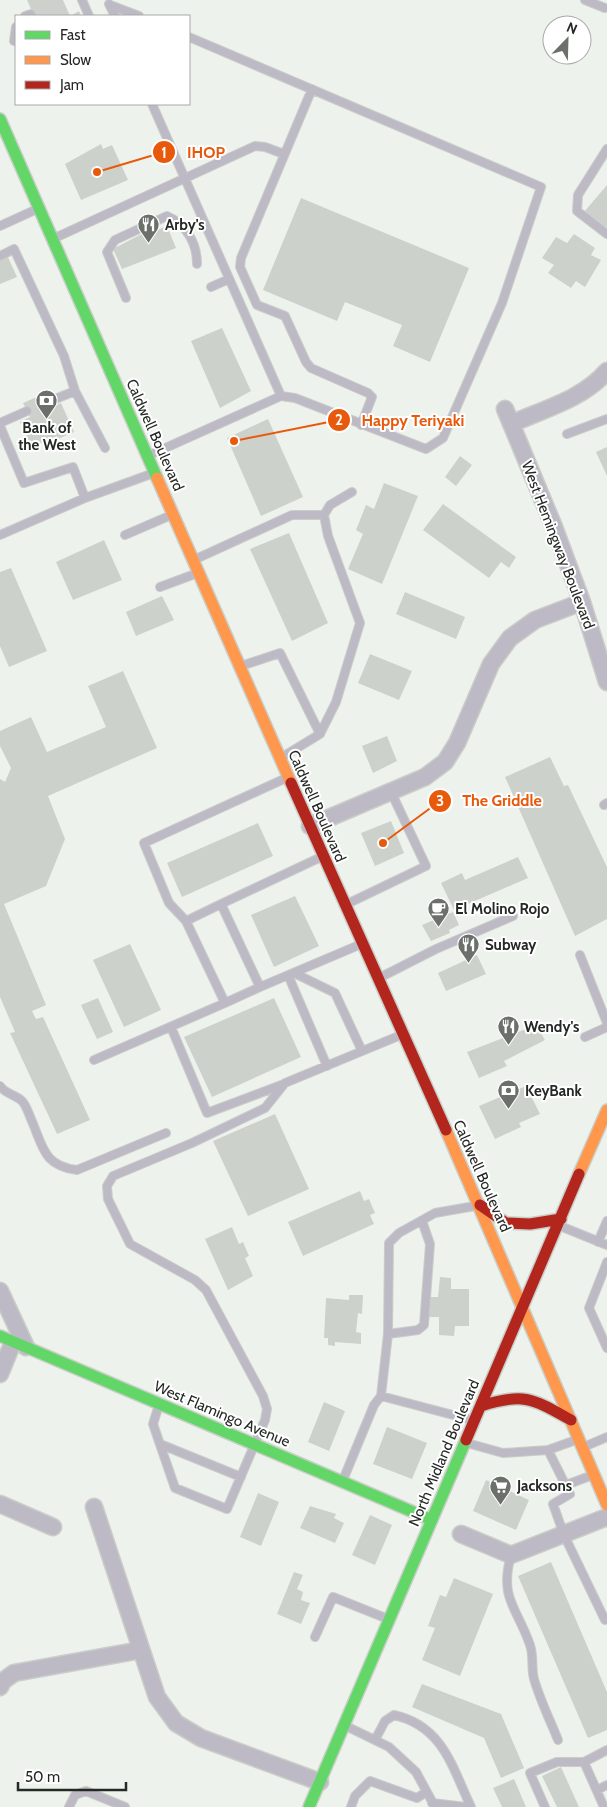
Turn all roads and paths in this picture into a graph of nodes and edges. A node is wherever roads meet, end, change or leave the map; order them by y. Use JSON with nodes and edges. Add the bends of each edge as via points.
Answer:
{"nodes":[{"id":1,"x":82,"y":0,"type":"edge"},
{"id":2,"x":586,"y":0,"type":"edge"},
{"id":3,"x":109,"y":2,"type":"edge"},
{"id":4,"x":605,"y":8,"type":"dead end"},
{"id":5,"x":89,"y":15,"type":"edge"},
{"id":6,"x":115,"y":15,"type":"edge"},
{"id":7,"x":137,"y":15,"type":"edge"},
{"id":8,"x":15,"y":34,"type":"edge"},
{"id":9,"x":190,"y":37,"type":"edge"},
{"id":10,"x":14,"y":41,"type":"dead end"},
{"id":11,"x":312,"y":89,"type":"junction"},
{"id":12,"x":152,"y":105,"type":"edge"},
{"id":13,"x":0,"y":119,"type":"edge"},
{"id":14,"x":607,"y":149,"type":"edge"},
{"id":15,"x":284,"y":154,"type":"junction"},
{"id":16,"x":184,"y":178,"type":"junction"},
{"id":17,"x":39,"y":208,"type":"junction"},
{"id":18,"x":0,"y":226,"type":"edge"},
{"id":19,"x":607,"y":234,"type":"edge"},
{"id":20,"x":53,"y":239,"type":"junction"},
{"id":21,"x":0,"y":256,"type":"edge"},
{"id":22,"x":197,"y":264,"type":"dead end"},
{"id":23,"x":229,"y":279,"type":"junction"},
{"id":24,"x":211,"y":287,"type":"dead end"},
{"id":25,"x":126,"y":298,"type":"dead end"},
{"id":26,"x":607,"y":371,"type":"edge"},
{"id":27,"x":75,"y":391,"type":"junction"},
{"id":28,"x":280,"y":396,"type":"junction"},
{"id":29,"x":43,"y":404,"type":"dead end"},
{"id":30,"x":505,"y":408,"type":"dead end"},
{"id":31,"x":27,"y":411,"type":"dead end"},
{"id":32,"x":607,"y":419,"type":"edge"},
{"id":33,"x":0,"y":424,"type":"edge"},
{"id":34,"x":511,"y":424,"type":"junction"},
{"id":35,"x":361,"y":425,"type":"junction"},
{"id":36,"x":567,"y":434,"type":"dead end"},
{"id":37,"x":105,"y":448,"type":"dead end"},
{"id":38,"x":148,"y":456,"type":"junction"},
{"id":39,"x":155,"y":473,"type":"junction"},
{"id":40,"x":352,"y":492,"type":"dead end"},
{"id":41,"x":85,"y":498,"type":"junction"},
{"id":42,"x":173,"y":514,"type":"junction"},
{"id":43,"x":324,"y":515,"type":"junction"},
{"id":44,"x":0,"y":535,"type":"edge"},
{"id":45,"x":125,"y":535,"type":"dead end"},
{"id":46,"x":193,"y":561,"type":"junction"},
{"id":47,"x":199,"y":573,"type":"junction"},
{"id":48,"x":160,"y":587,"type":"dead end"},
{"id":49,"x":582,"y":602,"type":"junction"},
{"id":50,"x":240,"y":667,"type":"junction"},
{"id":51,"x":607,"y":682,"type":"edge"},
{"id":52,"x":320,"y":734,"type":"junction"},
{"id":53,"x":280,"y":758,"type":"junction"},
{"id":54,"x":288,"y":777,"type":"junction"},
{"id":55,"x":391,"y":792,"type":"junction"},
{"id":56,"x":310,"y":826,"type":"junction"},
{"id":57,"x":323,"y":856,"type":"junction"},
{"id":58,"x":221,"y":904,"type":"junction"},
{"id":59,"x":344,"y":905,"type":"junction"},
{"id":60,"x":513,"y":916,"type":"dead end"},
{"id":61,"x":186,"y":920,"type":"junction"},
{"id":62,"x":362,"y":944,"type":"junction"},
{"id":63,"x":580,"y":955,"type":"dead end"},
{"id":64,"x":291,"y":974,"type":"junction"},
{"id":65,"x":377,"y":979,"type":"junction"},
{"id":66,"x":260,"y":987,"type":"junction"},
{"id":67,"x":225,"y":1003,"type":"junction"},
{"id":68,"x":607,"y":1023,"type":"edge"},
{"id":69,"x":171,"y":1026,"type":"junction"},
{"id":70,"x":607,"y":1027,"type":"edge"},
{"id":71,"x":402,"y":1034,"type":"junction"},
{"id":72,"x":585,"y":1037,"type":"dead end"},
{"id":73,"x":362,"y":1051,"type":"junction"},
{"id":74,"x":94,"y":1060,"type":"dead end"},
{"id":75,"x":327,"y":1066,"type":"junction"},
{"id":76,"x":285,"y":1083,"type":"junction"},
{"id":77,"x":0,"y":1086,"type":"edge"},
{"id":78,"x":607,"y":1110,"type":"edge"},
{"id":79,"x":166,"y":1133,"type":"dead end"},
{"id":80,"x":480,"y":1205,"type":"junction"},
{"id":81,"x":422,"y":1221,"type":"junction"},
{"id":82,"x":607,"y":1221,"type":"edge"},
{"id":83,"x":559,"y":1222,"type":"junction"},
{"id":84,"x":598,"y":1242,"type":"junction"},
{"id":85,"x":607,"y":1245,"type":"edge"},
{"id":86,"x":607,"y":1262,"type":"edge"},
{"id":87,"x":0,"y":1291,"type":"edge"},
{"id":88,"x":523,"y":1307,"type":"junction"},
{"id":89,"x":388,"y":1334,"type":"junction"},
{"id":90,"x":13,"y":1342,"type":"edge"},
{"id":91,"x":607,"y":1348,"type":"edge"},
{"id":92,"x":0,"y":1374,"type":"edge"},
{"id":93,"x":381,"y":1396,"type":"junction"},
{"id":94,"x":159,"y":1404,"type":"junction"},
{"id":95,"x":481,"y":1406,"type":"junction"},
{"id":96,"x":571,"y":1420,"type":"junction"},
{"id":97,"x":474,"y":1421,"type":"junction"},
{"id":98,"x":607,"y":1437,"type":"edge"},
{"id":99,"x":465,"y":1442,"type":"junction"},
{"id":100,"x":581,"y":1443,"type":"junction"},
{"id":101,"x":160,"y":1444,"type":"junction"},
{"id":102,"x":255,"y":1444,"type":"junction"},
{"id":103,"x":548,"y":1450,"type":"junction"},
{"id":104,"x":594,"y":1474,"type":"junction"},
{"id":105,"x":241,"y":1477,"type":"junction"},
{"id":106,"x":342,"y":1482,"type":"junction"},
{"id":107,"x":566,"y":1485,"type":"junction"},
{"id":108,"x":0,"y":1504,"type":"edge"},
{"id":109,"x":607,"y":1505,"type":"edge"},
{"id":110,"x":94,"y":1507,"type":"dead end"},
{"id":111,"x":607,"y":1517,"type":"edge"},
{"id":112,"x":432,"y":1520,"type":"junction"},
{"id":113,"x":53,"y":1527,"type":"dead end"},
{"id":114,"x":461,"y":1534,"type":"dead end"},
{"id":115,"x":564,"y":1535,"type":"junction"},
{"id":116,"x":511,"y":1555,"type":"junction"},
{"id":117,"x":607,"y":1619,"type":"edge"},
{"id":118,"x":390,"y":1620,"type":"junction"},
{"id":119,"x":316,"y":1637,"type":"dead end"},
{"id":120,"x":141,"y":1650,"type":"junction"},
{"id":121,"x":0,"y":1687,"type":"edge"},
{"id":122,"x":344,"y":1726,"type":"junction"},
{"id":123,"x":375,"y":1740,"type":"junction"},
{"id":124,"x":558,"y":1740,"type":"dead end"},
{"id":125,"x":607,"y":1750,"type":"edge"},
{"id":126,"x":584,"y":1762,"type":"junction"},
{"id":127,"x":320,"y":1782,"type":"junction"},
{"id":128,"x":607,"y":1786,"type":"edge"},
{"id":129,"x":596,"y":1790,"type":"junction"},
{"id":130,"x":426,"y":1792,"type":"junction"},
{"id":131,"x":433,"y":1805,"type":"edge"},
{"id":132,"x":70,"y":1807,"type":"edge"},
{"id":133,"x":125,"y":1807,"type":"edge"},
{"id":134,"x":310,"y":1807,"type":"edge"},
{"id":135,"x":351,"y":1807,"type":"edge"},
{"id":136,"x":466,"y":1807,"type":"edge"},
{"id":137,"x":471,"y":1807,"type":"edge"},
{"id":138,"x":545,"y":1807,"type":"edge"},
{"id":139,"x":604,"y":1807,"type":"edge"}],
"edges":[{"from":1,"to":5,"type":"lane"},
{"from":2,"to":4,"type":"lane"},
{"from":3,"to":6,"type":"lane"},
{"from":3,"to":7,"type":"lane"},
{"from":8,"to":10,"type":"lane"},
{"from":9,"to":11,"type":"lane"},
{"from":11,"to":15,"type":"lane"},
{"from":11,"to":35,"type":"lane","via":[[541,187],[502,304],[443,438],[426,449]]},
{"from":12,"to":16,"type":"lane"},
{"from":13,"to":17,"type":"main road","name":"Caldwell Boulevard"},
{"from":14,"to":19,"type":"lane","via":[[578,195],[577,211]]},
{"from":15,"to":16,"type":"lane","via":[[255,146]]},
{"from":15,"to":35,"type":"lane","via":[[240,267],[256,305],[285,316],[311,368],[372,397]]},
{"from":16,"to":20,"type":"lane"},
{"from":16,"to":23,"type":"lane"},
{"from":17,"to":18,"type":"lane"},
{"from":17,"to":20,"type":"main road","name":"Caldwell Boulevard"},
{"from":20,"to":38,"type":"main road","name":"Caldwell Boulevard"},
{"from":21,"to":27,"type":"lane","via":[[14,249],[64,356]]},
{"from":22,"to":25,"type":"lane","via":[[197,250],[180,221],[167,216],[115,240],[108,252]]},
{"from":23,"to":24,"type":"lane"},
{"from":23,"to":28,"type":"lane"},
{"from":26,"to":34,"type":"street","via":[[596,383],[578,394]]},
{"from":27,"to":29,"type":"lane"},
{"from":27,"to":37,"type":"lane"},
{"from":28,"to":35,"type":"lane","via":[[295,398]]},
{"from":28,"to":38,"type":"lane"},
{"from":30,"to":34,"type":"street","name":"West Hemingway Boulevard"},
{"from":31,"to":33,"type":"lane"},
{"from":32,"to":36,"type":"lane"},
{"from":33,"to":41,"type":"lane","via":[[24,484],[72,467]]},
{"from":34,"to":49,"type":"street","name":"West Hemingway Boulevard"},
{"from":38,"to":39,"type":"main road","name":"Caldwell Boulevard"},
{"from":39,"to":41,"type":"lane"},
{"from":39,"to":42,"type":"main road","name":"Caldwell Boulevard"},
{"from":40,"to":43,"type":"lane","via":[[330,505]]},
{"from":41,"to":44,"type":"lane"},
{"from":42,"to":45,"type":"lane"},
{"from":42,"to":46,"type":"main road","name":"Caldwell Boulevard"},
{"from":43,"to":46,"type":"lane","via":[[292,516]]},
{"from":43,"to":52,"type":"lane","via":[[328,536],[360,623],[336,702]]},
{"from":46,"to":47,"type":"main road","name":"Caldwell Boulevard"},
{"from":47,"to":48,"type":"lane"},
{"from":47,"to":50,"type":"main road","name":"Caldwell Boulevard"},
{"from":49,"to":51,"type":"street","name":"West Hemingway Boulevard"},
{"from":49,"to":55,"type":"street","via":[[535,620],[510,638],[491,664],[457,743],[445,762],[425,776]]},
{"from":50,"to":52,"type":"lane","via":[[280,652]]},
{"from":50,"to":53,"type":"main road","name":"Caldwell Boulevard"},
{"from":52,"to":53,"type":"lane"},
{"from":53,"to":54,"type":"main road","name":"Caldwell Boulevard"},
{"from":54,"to":56,"type":"main road","name":"Caldwell Boulevard"},
{"from":54,"to":61,"type":"lane","via":[[144,842],[169,903]]},
{"from":55,"to":56,"type":"street"},
{"from":55,"to":59,"type":"lane","via":[[426,866]]},
{"from":56,"to":57,"type":"main road","name":"Caldwell Boulevard"},
{"from":57,"to":58,"type":"lane"},
{"from":57,"to":59,"type":"main road","name":"Caldwell Boulevard"},
{"from":58,"to":61,"type":"lane"},
{"from":58,"to":66,"type":"lane"},
{"from":59,"to":62,"type":"main road","name":"Caldwell Boulevard"},
{"from":60,"to":65,"type":"lane"},
{"from":61,"to":67,"type":"lane"},
{"from":62,"to":64,"type":"lane"},
{"from":62,"to":65,"type":"main road","name":"Caldwell Boulevard"},
{"from":63,"to":68,"type":"lane"},
{"from":64,"to":66,"type":"lane"},
{"from":64,"to":73,"type":"lane","via":[[335,993]]},
{"from":64,"to":75,"type":"lane"},
{"from":65,"to":71,"type":"main road","name":"Caldwell Boulevard"},
{"from":66,"to":67,"type":"lane"},
{"from":67,"to":69,"type":"lane"},
{"from":69,"to":74,"type":"lane"},
{"from":69,"to":76,"type":"lane","via":[[207,1113]]},
{"from":70,"to":72,"type":"lane"},
{"from":71,"to":73,"type":"lane"},
{"from":71,"to":80,"type":"main road","name":"Caldwell Boulevard"},
{"from":73,"to":75,"type":"lane"},
{"from":75,"to":76,"type":"lane"},
{"from":76,"to":102,"type":"lane","via":[[265,1108],[113,1176],[107,1186],[108,1199],[130,1244],[195,1280],[212,1300],[265,1402],[265,1420]]},
{"from":77,"to":79,"type":"lane","via":[[22,1101],[45,1150],[52,1162],[61,1168],[76,1170]]},
{"from":78,"to":83,"type":"main road","name":"North Midland Boulevard"},
{"from":80,"to":81,"type":"lane","via":[[435,1213]]},
{"from":80,"to":83,"type":"main road","via":[[506,1223]]},
{"from":80,"to":88,"type":"main road","name":"Caldwell Boulevard"},
{"from":81,"to":89,"type":"lane","via":[[399,1233],[390,1243]]},
{"from":81,"to":89,"type":"lane","via":[[430,1244],[424,1325],[418,1330]]},
{"from":82,"to":84,"type":"lane"},
{"from":83,"to":84,"type":"lane"},
{"from":83,"to":88,"type":"main road","name":"North Midland Boulevard"},
{"from":84,"to":85,"type":"lane"},
{"from":86,"to":91,"type":"lane","via":[[589,1308]]},
{"from":87,"to":90,"type":"street"},
{"from":88,"to":95,"type":"main road","name":"North Midland Boulevard"},
{"from":88,"to":96,"type":"main road","name":"Caldwell Boulevard"},
{"from":89,"to":93,"type":"lane"},
{"from":90,"to":92,"type":"street"},
{"from":90,"to":94,"type":"main road","name":"West Flamingo Avenue"},
{"from":93,"to":97,"type":"lane"},
{"from":93,"to":106,"type":"lane","via":[[374,1405]]},
{"from":94,"to":101,"type":"lane","via":[[153,1424]]},
{"from":94,"to":102,"type":"main road","name":"West Flamingo Avenue"},
{"from":95,"to":96,"type":"main road","via":[[517,1396],[538,1402]]},
{"from":95,"to":97,"type":"main road","name":"North Midland Boulevard"},
{"from":96,"to":100,"type":"main road","name":"Caldwell Boulevard"},
{"from":97,"to":99,"type":"main road","name":"North Midland Boulevard"},
{"from":98,"to":100,"type":"lane"},
{"from":99,"to":103,"type":"lane","via":[[503,1453]]},
{"from":99,"to":112,"type":"main road","name":"North Midland Boulevard"},
{"from":100,"to":103,"type":"lane"},
{"from":100,"to":104,"type":"main road","name":"Caldwell Boulevard"},
{"from":101,"to":105,"type":"lane"},
{"from":101,"to":105,"type":"lane","via":[[175,1488],[227,1509]]},
{"from":102,"to":105,"type":"lane"},
{"from":102,"to":106,"type":"main road","name":"West Flamingo Avenue"},
{"from":103,"to":107,"type":"lane"},
{"from":104,"to":107,"type":"lane"},
{"from":104,"to":109,"type":"main road","name":"Caldwell Boulevard"},
{"from":106,"to":112,"type":"main road","name":"West Flamingo Avenue"},
{"from":107,"to":115,"type":"lane","via":[[570,1494],[553,1504]]},
{"from":108,"to":113,"type":"street"},
{"from":110,"to":120,"type":"street"},
{"from":111,"to":115,"type":"street"},
{"from":112,"to":118,"type":"main road","name":"North Midland Boulevard"},
{"from":114,"to":116,"type":"street"},
{"from":115,"to":116,"type":"street"},
{"from":115,"to":117,"type":"lane"},
{"from":116,"to":124,"type":"lane","via":[[506,1574],[507,1595],[530,1644],[534,1678]]},
{"from":118,"to":119,"type":"lane","via":[[333,1597]]},
{"from":118,"to":122,"type":"main road","name":"North Midland Boulevard"},
{"from":120,"to":121,"type":"street","via":[[14,1673]]},
{"from":120,"to":127,"type":"street","via":[[157,1697],[176,1723],[201,1738]]},
{"from":122,"to":123,"type":"lane"},
{"from":122,"to":127,"type":"main road","name":"North Midland Boulevard"},
{"from":123,"to":130,"type":"lane","via":[[389,1747],[416,1772]]},
{"from":123,"to":137,"type":"lane","via":[[385,1721],[394,1715],[427,1730],[440,1741]]},
{"from":125,"to":126,"type":"lane"},
{"from":126,"to":129,"type":"lane"},
{"from":126,"to":138,"type":"lane","via":[[558,1762],[530,1773]]},
{"from":127,"to":134,"type":"main road","name":"North Midland Boulevard"},
{"from":128,"to":129,"type":"lane"},
{"from":129,"to":139,"type":"lane"},
{"from":130,"to":131,"type":"lane"},
{"from":130,"to":135,"type":"lane","via":[[416,1798],[370,1781]]},
{"from":131,"to":136,"type":"lane"},
{"from":132,"to":133,"type":"lane","via":[[75,1795],[86,1791]]}]}
